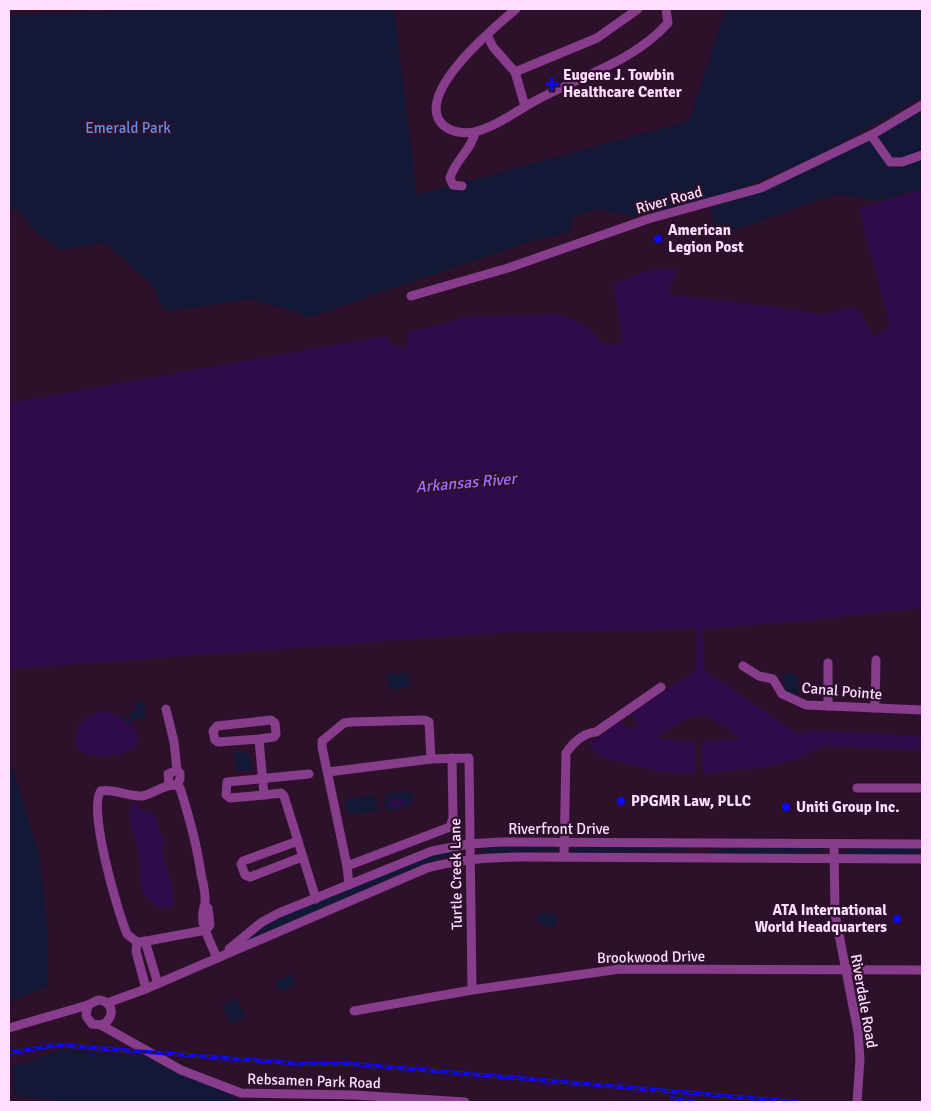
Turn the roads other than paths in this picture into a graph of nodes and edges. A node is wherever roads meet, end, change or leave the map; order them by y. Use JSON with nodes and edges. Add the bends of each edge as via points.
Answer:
{"nodes":[{"id":1,"x":638,"y":9,"type":"edge"},
{"id":2,"x":666,"y":9,"type":"edge"},
{"id":3,"x":511,"y":11,"type":"edge"},
{"id":4,"x":487,"y":35,"type":"junction"},
{"id":5,"x":515,"y":72,"type":"junction"},
{"id":6,"x":922,"y":105,"type":"edge"},
{"id":7,"x":525,"y":106,"type":"junction"},
{"id":8,"x":475,"y":132,"type":"junction"},
{"id":9,"x":871,"y":135,"type":"junction"},
{"id":10,"x":922,"y":156,"type":"edge"},
{"id":11,"x":462,"y":186,"type":"dead end"},
{"id":12,"x":411,"y":296,"type":"dead end"},
{"id":13,"x":876,"y":660,"type":"dead end"},
{"id":14,"x":828,"y":663,"type":"dead end"},
{"id":15,"x":743,"y":666,"type":"dead end"},
{"id":16,"x":661,"y":686,"type":"dead end"},
{"id":17,"x":828,"y":706,"type":"junction"},
{"id":18,"x":875,"y":708,"type":"junction"},
{"id":19,"x":166,"y":709,"type":"dead end"},
{"id":20,"x":922,"y":710,"type":"edge"},
{"id":21,"x":259,"y":739,"type":"junction"},
{"id":22,"x":452,"y":758,"type":"junction"},
{"id":23,"x":431,"y":759,"type":"junction"},
{"id":24,"x":328,"y":772,"type":"junction"},
{"id":25,"x":309,"y":774,"type":"dead end"},
{"id":26,"x":263,"y":778,"type":"junction"},
{"id":27,"x":173,"y":784,"type":"junction"},
{"id":28,"x":857,"y":788,"type":"dead end"},
{"id":29,"x":922,"y":788,"type":"edge"},
{"id":30,"x":264,"y":795,"type":"junction"},
{"id":31,"x":298,"y":841,"type":"junction"},
{"id":32,"x":564,"y":843,"type":"junction"},
{"id":33,"x":469,"y":844,"type":"junction"},
{"id":34,"x":834,"y":844,"type":"junction"},
{"id":35,"x":922,"y":844,"type":"edge"},
{"id":36,"x":302,"y":857,"type":"junction"},
{"id":37,"x":564,"y":857,"type":"junction"},
{"id":38,"x":469,"y":859,"type":"junction"},
{"id":39,"x":833,"y":859,"type":"junction"},
{"id":40,"x":922,"y":859,"type":"edge"},
{"id":41,"x":348,"y":866,"type":"junction"},
{"id":42,"x":349,"y":885,"type":"junction"},
{"id":43,"x":316,"y":899,"type":"junction"},
{"id":44,"x":206,"y":930,"type":"junction"},
{"id":45,"x":141,"y":942,"type":"junction"},
{"id":46,"x":220,"y":956,"type":"junction"},
{"id":47,"x":150,"y":963,"type":"junction"},
{"id":48,"x":140,"y":966,"type":"junction"},
{"id":49,"x":922,"y":970,"type":"edge"},
{"id":50,"x":846,"y":971,"type":"junction"},
{"id":51,"x":158,"y":984,"type":"junction"},
{"id":52,"x":145,"y":990,"type":"junction"},
{"id":53,"x":472,"y":990,"type":"junction"},
{"id":54,"x":107,"y":1003,"type":"junction"},
{"id":55,"x":88,"y":1005,"type":"junction"},
{"id":56,"x":354,"y":1011,"type":"dead end"},
{"id":57,"x":50,"y":1016,"type":"junction"},
{"id":58,"x":86,"y":1016,"type":"junction"},
{"id":59,"x":111,"y":1016,"type":"junction"},
{"id":60,"x":102,"y":1025,"type":"junction"},
{"id":61,"x":9,"y":1028,"type":"edge"},
{"id":62,"x":141,"y":1048,"type":"junction"},
{"id":63,"x":256,"y":1093,"type":"junction"},
{"id":64,"x":250,"y":1102,"type":"edge"},
{"id":65,"x":465,"y":1102,"type":"edge"},
{"id":66,"x":857,"y":1102,"type":"edge"}],
"edges":[{"from":1,"to":5,"type":"street","via":[[596,38]]},
{"from":2,"to":7,"type":"street","via":[[668,23],[622,60]]},
{"from":3,"to":4,"type":"street"},
{"from":4,"to":5,"type":"street"},
{"from":4,"to":8,"type":"street","via":[[449,76],[436,107],[439,120],[448,128],[456,132]]},
{"from":5,"to":7,"type":"street"},
{"from":6,"to":9,"type":"street","name":"River Road"},
{"from":7,"to":8,"type":"street"},
{"from":8,"to":11,"type":"street","via":[[473,141],[456,161],[450,178],[452,184]]},
{"from":9,"to":10,"type":"street","via":[[890,162]]},
{"from":9,"to":12,"type":"street","name":"River Road","via":[[761,188],[648,219],[508,268]]},
{"from":13,"to":18,"type":"street"},
{"from":14,"to":17,"type":"street"},
{"from":15,"to":17,"type":"street","name":"Canal Pointe","via":[[759,676],[773,679],[779,691],[789,698],[806,705]]},
{"from":16,"to":32,"type":"street","via":[[596,732],[586,734],[572,744],[566,754]]},
{"from":17,"to":18,"type":"street","name":"Canal Pointe"},
{"from":18,"to":20,"type":"street","name":"Canal Pointe"},
{"from":19,"to":27,"type":"street","via":[[177,770],[168,774]]},
{"from":21,"to":21,"type":"street","via":[[218,742],[213,731],[217,726],[271,720],[275,723],[274,737]]},
{"from":21,"to":26,"type":"street"},
{"from":22,"to":23,"type":"street"},
{"from":22,"to":33,"type":"street","name":"Turtle Creek Lane","via":[[469,758]]},
{"from":22,"to":41,"type":"street","via":[[453,818],[450,827]]},
{"from":23,"to":24,"type":"street"},
{"from":23,"to":24,"type":"street","via":[[429,722],[344,723],[322,741]]},
{"from":24,"to":41,"type":"street"},
{"from":25,"to":26,"type":"street"},
{"from":26,"to":30,"type":"street"},
{"from":26,"to":30,"type":"street","via":[[227,782],[225,786],[226,796],[230,798]]},
{"from":27,"to":44,"type":"street","via":[[191,821],[204,906],[208,908],[210,921]]},
{"from":27,"to":45,"type":"street","via":[[145,795],[105,790],[98,794],[103,851],[113,892],[127,934]]},
{"from":28,"to":29,"type":"street"},
{"from":30,"to":31,"type":"street","via":[[281,793],[284,796]]},
{"from":31,"to":36,"type":"street"},
{"from":31,"to":36,"type":"street","via":[[241,864],[245,875],[250,876]]},
{"from":32,"to":33,"type":"street","name":"Riverfront Drive"},
{"from":32,"to":34,"type":"street","name":"Riverfront Drive"},
{"from":32,"to":37,"type":"street"},
{"from":33,"to":38,"type":"street","name":"Turtle Creek Lane"},
{"from":33,"to":42,"type":"street","name":"Riverfront Drive","via":[[418,856]]},
{"from":34,"to":35,"type":"street","name":"Riverfront Drive"},
{"from":34,"to":39,"type":"street","name":"Riverdale Road"},
{"from":36,"to":43,"type":"street"},
{"from":37,"to":38,"type":"street","name":"Riverfront Drive"},
{"from":37,"to":39,"type":"street","name":"Riverfront Drive"},
{"from":38,"to":46,"type":"street","name":"Riverfront Drive","via":[[427,868]]},
{"from":38,"to":53,"type":"street","name":"Turtle Creek Lane"},
{"from":39,"to":40,"type":"street","name":"Riverfront Drive"},
{"from":39,"to":50,"type":"street","name":"Riverdale Road","via":[[835,914]]},
{"from":41,"to":42,"type":"street"},
{"from":42,"to":43,"type":"street","name":"Riverfront Drive"},
{"from":43,"to":46,"type":"street","name":"Riverfront Drive","via":[[262,922]]},
{"from":44,"to":45,"type":"street"},
{"from":44,"to":46,"type":"street"},
{"from":45,"to":47,"type":"street"},
{"from":45,"to":48,"type":"street","via":[[136,951]]},
{"from":46,"to":51,"type":"street","name":"Riverfront Drive"},
{"from":47,"to":48,"type":"street"},
{"from":47,"to":51,"type":"street"},
{"from":48,"to":52,"type":"street"},
{"from":49,"to":50,"type":"street","name":"Brookwood Drive"},
{"from":50,"to":53,"type":"street","name":"Brookwood Drive","via":[[620,969]]},
{"from":50,"to":66,"type":"street","name":"Riverdale Road","via":[[856,1013],[860,1050]]},
{"from":51,"to":52,"type":"street","name":"Riverfront Drive"},
{"from":52,"to":54,"type":"street","name":"Riverfront Drive"},
{"from":52,"to":59,"type":"street","name":"Riverfront Drive","via":[[117,1007]]},
{"from":53,"to":56,"type":"street","name":"Brookwood Drive"},
{"from":54,"to":55,"type":"street","name":"Rebsamen Park Road","via":[[98,1000]]},
{"from":54,"to":59,"type":"street","name":"Rebsamen Park Road"},
{"from":55,"to":57,"type":"street","name":"Rebsamen Park Road"},
{"from":55,"to":58,"type":"street"},
{"from":57,"to":58,"type":"street","name":"Rebsamen Park Road"},
{"from":57,"to":61,"type":"street","name":"Rebsamen Park Road"},
{"from":58,"to":60,"type":"street","name":"Rebsamen Park Road","via":[[92,1024]]},
{"from":59,"to":60,"type":"street"},
{"from":59,"to":62,"type":"street","name":"Rebsamen Park Road","via":[[116,1029]]},
{"from":60,"to":62,"type":"street","name":"Rebsamen Park Road"},
{"from":62,"to":63,"type":"street","name":"Rebsamen Park Road","via":[[211,1082],[241,1093]]},
{"from":63,"to":64,"type":"street"},
{"from":63,"to":65,"type":"street","name":"Rebsamen Park Road"}]}
